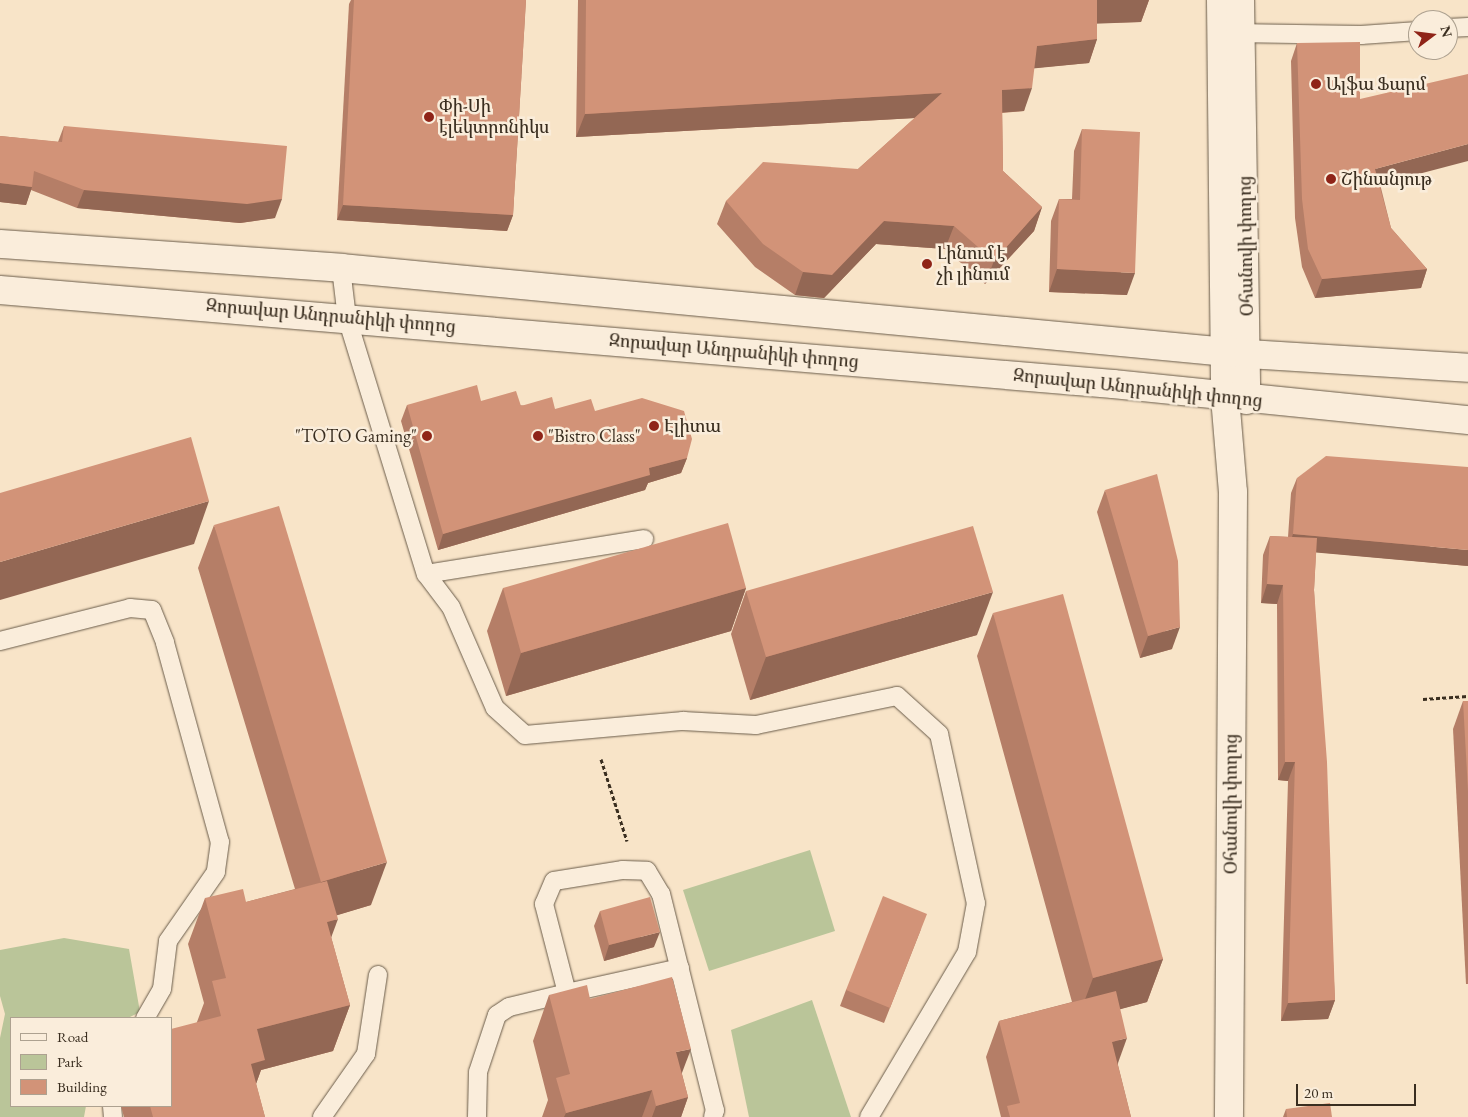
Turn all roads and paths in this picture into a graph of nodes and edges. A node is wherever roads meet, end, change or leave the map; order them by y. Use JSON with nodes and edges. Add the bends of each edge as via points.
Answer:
{"nodes":[{"id":1,"x":1221,"y":0,"type":"edge"},
{"id":2,"x":1240,"y":0,"type":"edge"},
{"id":3,"x":1408,"y":32,"type":"edge"},
{"id":4,"x":1231,"y":33,"type":"junction"},
{"id":5,"x":0,"y":244,"type":"edge"},
{"id":6,"x":341,"y":268,"type":"junction"},
{"id":7,"x":0,"y":290,"type":"edge"},
{"id":8,"x":347,"y":318,"type":"junction"},
{"id":9,"x":1237,"y":353,"type":"junction"},
{"id":10,"x":1468,"y":368,"type":"edge"},
{"id":11,"x":1236,"y":399,"type":"junction"},
{"id":12,"x":1468,"y":420,"type":"edge"},
{"id":13,"x":644,"y":539,"type":"dead end"},
{"id":14,"x":426,"y":574,"type":"junction"},
{"id":15,"x":0,"y":641,"type":"edge"},
{"id":16,"x":1468,"y":696,"type":"edge"},
{"id":17,"x":1423,"y":699,"type":"dead end"},
{"id":18,"x":592,"y":730,"type":"junction"},
{"id":19,"x":636,"y":870,"type":"junction"},
{"id":20,"x":680,"y":968,"type":"junction"},
{"id":21,"x":378,"y":975,"type":"dead end"},
{"id":22,"x":567,"y":993,"type":"junction"},
{"id":23,"x":146,"y":1017,"type":"edge"},
{"id":24,"x":1227,"y":1116,"type":"edge"},
{"id":25,"x":322,"y":1117,"type":"edge"},
{"id":26,"x":477,"y":1117,"type":"edge"},
{"id":27,"x":713,"y":1117,"type":"edge"},
{"id":28,"x":869,"y":1117,"type":"edge"}],
"edges":[{"from":1,"to":4,"type":"main road","name":"Օհանովի փողոց"},
{"from":2,"to":4,"type":"main road","name":"Օհանովի փողոց"},
{"from":3,"to":4,"type":"lane","via":[[1360,35]]},
{"from":4,"to":9,"type":"main road","name":"Օհանովի փողոց"},
{"from":5,"to":6,"type":"main road"},
{"from":6,"to":8,"type":"lane"},
{"from":6,"to":9,"type":"main road"},
{"from":7,"to":8,"type":"main road","name":"Զորավար Անդրանիկի փողոց"},
{"from":8,"to":11,"type":"main road","name":"Զորավար Անդրանիկի փողոց","via":[[1113,384]]},
{"from":8,"to":14,"type":"lane"},
{"from":9,"to":10,"type":"main road"},
{"from":9,"to":11,"type":"main road","name":"Օհանովի փողոց"},
{"from":11,"to":12,"type":"main road","name":"Զորավար Անդրանիկի փողոց"},
{"from":11,"to":24,"type":"main road","name":"Օհանովի փողոց"},
{"from":13,"to":14,"type":"lane"},
{"from":14,"to":18,"type":"lane","via":[[451,606],[495,708],[525,735]]},
{"from":15,"to":23,"type":"lane","via":[[130,608],[152,610],[165,643],[220,842],[216,872],[168,941],[162,989]]},
{"from":16,"to":17,"type":"path"},
{"from":18,"to":19,"type":"path"},
{"from":18,"to":28,"type":"lane","via":[[683,721],[756,725],[897,696],[939,734],[976,903],[967,952]]},
{"from":19,"to":20,"type":"lane","via":[[647,871],[661,894]]},
{"from":19,"to":22,"type":"lane","via":[[554,881],[544,904]]},
{"from":20,"to":22,"type":"lane"},
{"from":20,"to":27,"type":"lane","via":[[715,1110]]},
{"from":21,"to":25,"type":"lane","via":[[366,1054]]},
{"from":22,"to":26,"type":"lane","via":[[509,1007],[497,1015],[478,1072]]}]}
